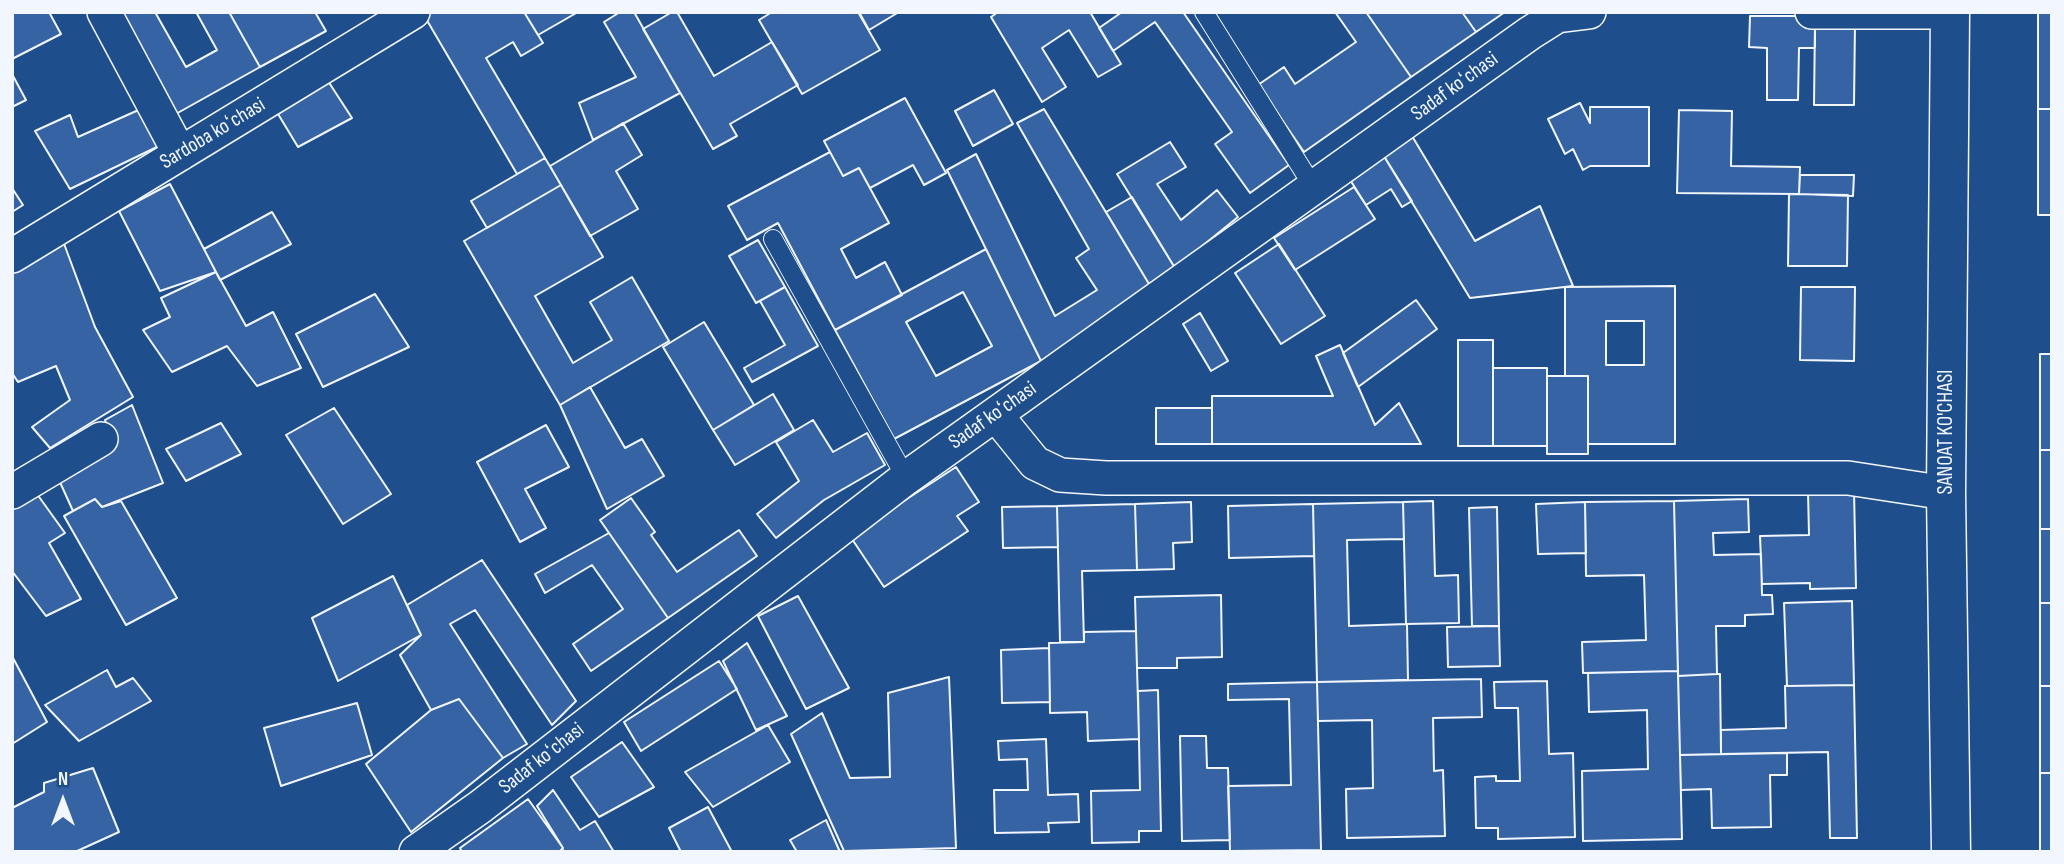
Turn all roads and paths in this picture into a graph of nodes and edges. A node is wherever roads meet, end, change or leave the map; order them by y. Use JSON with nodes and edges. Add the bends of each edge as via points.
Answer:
{"nodes":[{"id":1,"x":104,"y":12,"type":"edge"},
{"id":2,"x":413,"y":12,"type":"edge"},
{"id":3,"x":1204,"y":12,"type":"edge"},
{"id":4,"x":1589,"y":12,"type":"edge"},
{"id":5,"x":1812,"y":12,"type":"edge"},
{"id":6,"x":1950,"y":12,"type":"edge"},
{"id":7,"x":180,"y":154,"type":"junction"},
{"id":8,"x":1314,"y":188,"type":"junction"},
{"id":9,"x":773,"y":239,"type":"dead end"},
{"id":10,"x":12,"y":257,"type":"edge"},
{"id":11,"x":996,"y":415,"type":"junction"},
{"id":12,"x":101,"y":439,"type":"dead end"},
{"id":13,"x":906,"y":478,"type":"junction"},
{"id":14,"x":12,"y":492,"type":"edge"},
{"id":15,"x":1946,"y":493,"type":"junction"},
{"id":16,"x":416,"y":852,"type":"edge"},
{"id":17,"x":1951,"y":852,"type":"edge"}],
"edges":[{"from":1,"to":7,"type":"street"},
{"from":2,"to":7,"type":"street","name":"Sardoba koʻchasi"},
{"from":3,"to":8,"type":"lane"},
{"from":4,"to":8,"type":"street","name":"Sadaf koʻchasi","via":[[1557,16],[1530,33]]},
{"from":5,"to":6,"type":"street"},
{"from":6,"to":15,"type":"main road","name":"SANOAT KO'CHASI"},
{"from":7,"to":10,"type":"street","name":"Sardoba koʻchasi"},
{"from":8,"to":11,"type":"street","name":"Sadaf koʻchasi"},
{"from":9,"to":13,"type":"lane"},
{"from":11,"to":13,"type":"street","name":"Sadaf koʻchasi"},
{"from":11,"to":15,"type":"street","via":[[1035,463],[1060,475],[1848,478]]},
{"from":12,"to":14,"type":"street"},
{"from":13,"to":16,"type":"street","name":"Sadaf koʻchasi"},
{"from":15,"to":17,"type":"main road","name":"SANOAT KO'CHASI"}]}
